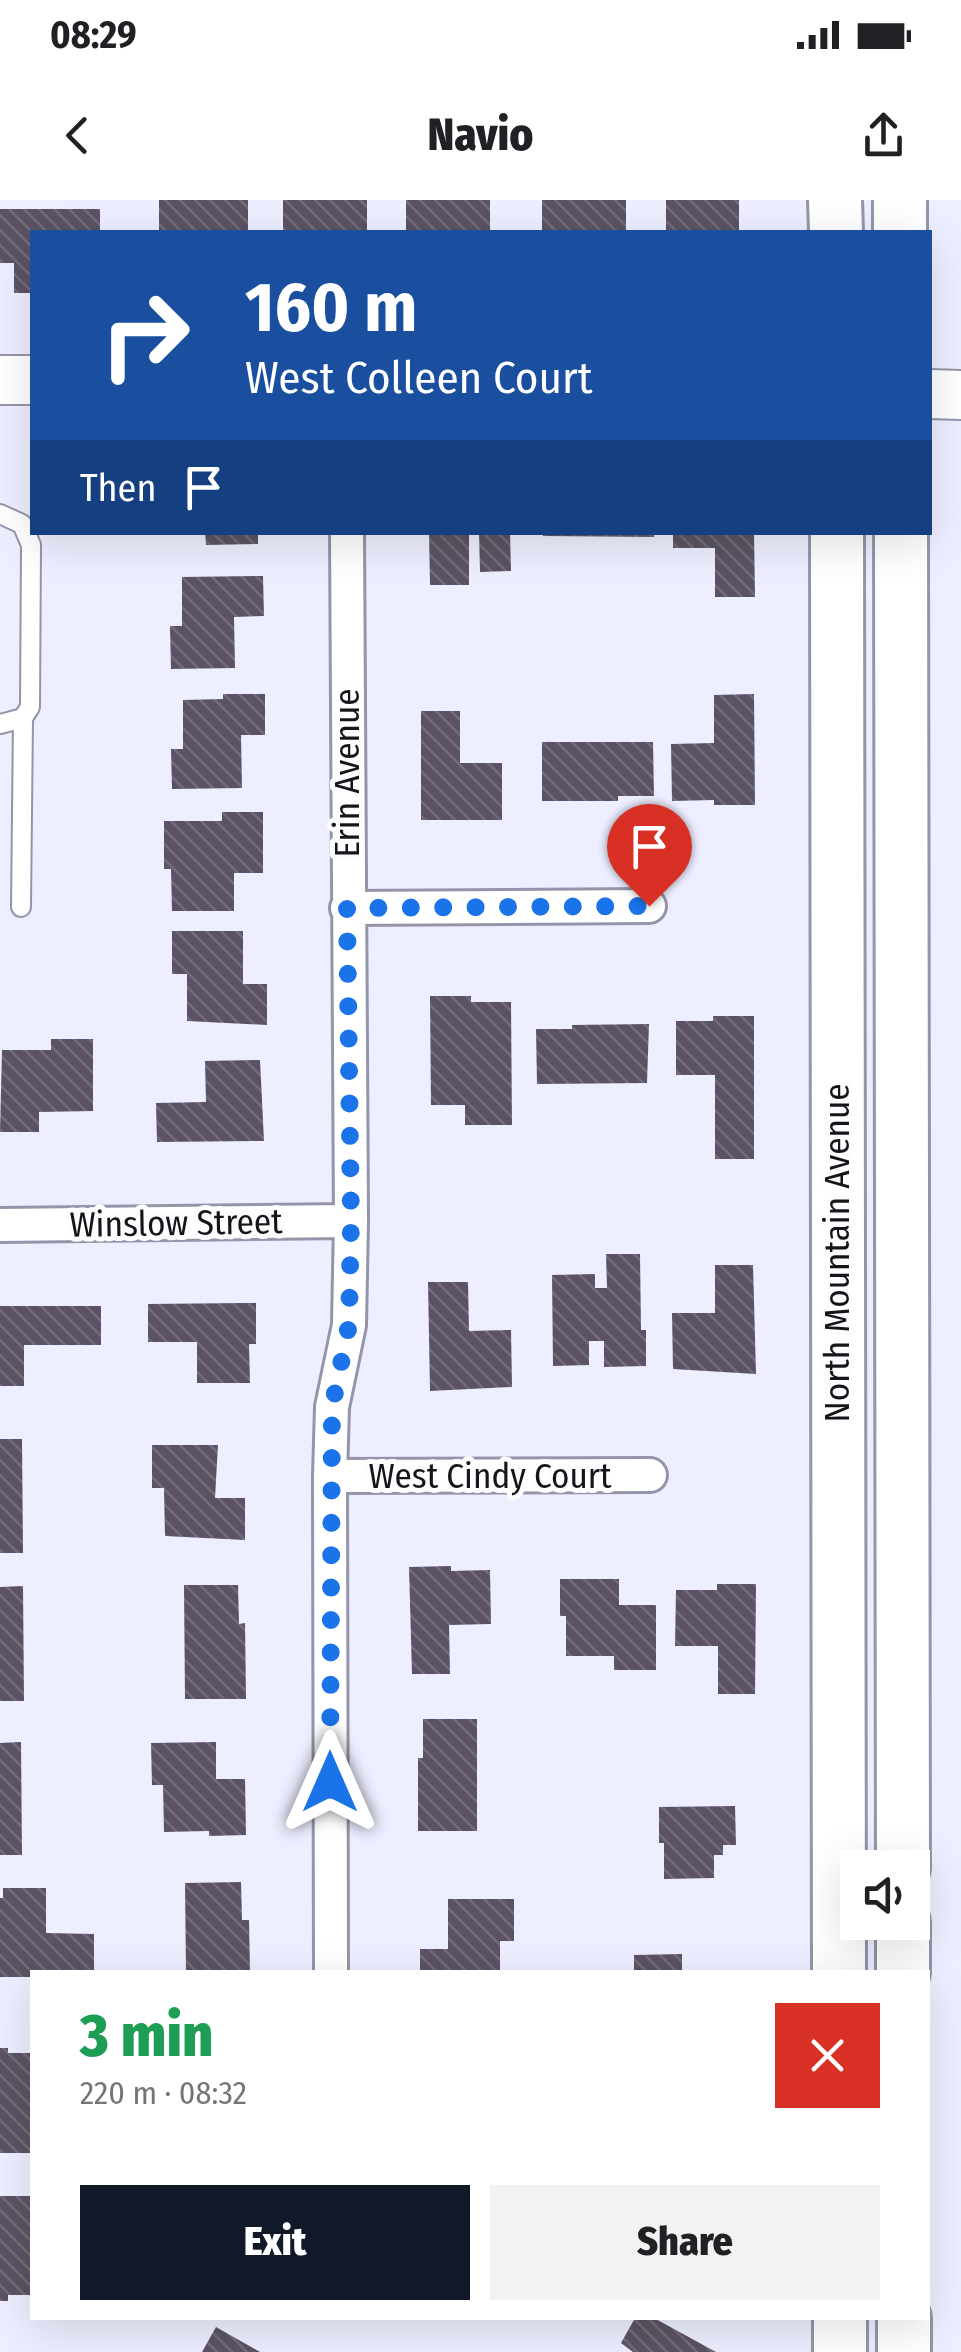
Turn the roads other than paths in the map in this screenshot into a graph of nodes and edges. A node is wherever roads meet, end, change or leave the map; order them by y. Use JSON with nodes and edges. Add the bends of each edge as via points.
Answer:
{"nodes":[{"id":1,"x":836,"y":200,"type":"edge"},
{"id":2,"x":900,"y":200,"type":"edge"},
{"id":3,"x":836,"y":230,"type":"edge"},
{"id":4,"x":900,"y":230,"type":"edge"},
{"id":5,"x":0,"y":380,"type":"edge"},
{"id":6,"x":30,"y":380,"type":"edge"},
{"id":7,"x":932,"y":394,"type":"edge"},
{"id":8,"x":961,"y":395,"type":"edge"},
{"id":9,"x":0,"y":514,"type":"edge"},
{"id":10,"x":347,"y":535,"type":"edge"},
{"id":11,"x":837,"y":535,"type":"edge"},
{"id":12,"x":902,"y":535,"type":"edge"},
{"id":13,"x":23,"y":718,"type":"junction"},
{"id":14,"x":0,"y":724,"type":"edge"},
{"id":15,"x":649,"y":906,"type":"dead end"},
{"id":16,"x":21,"y":907,"type":"dead end"},
{"id":17,"x":347,"y":908,"type":"junction"},
{"id":18,"x":351,"y":1221,"type":"junction"},
{"id":19,"x":0,"y":1225,"type":"edge"},
{"id":20,"x":650,"y":1475,"type":"dead end"},
{"id":21,"x":330,"y":1476,"type":"junction"},
{"id":22,"x":903,"y":1850,"type":"edge"},
{"id":23,"x":903,"y":1940,"type":"edge"},
{"id":24,"x":331,"y":1970,"type":"edge"},
{"id":25,"x":839,"y":1970,"type":"edge"},
{"id":26,"x":903,"y":1970,"type":"edge"},
{"id":27,"x":840,"y":2320,"type":"edge"},
{"id":28,"x":904,"y":2320,"type":"edge"},
{"id":29,"x":840,"y":2352,"type":"edge"},
{"id":30,"x":904,"y":2352,"type":"edge"}],
"edges":[{"from":1,"to":3,"type":"main road"},
{"from":2,"to":4,"type":"main road"},
{"from":5,"to":6,"type":"street"},
{"from":7,"to":8,"type":"street"},
{"from":9,"to":13,"type":"lane","via":[[22,524],[30,545],[30,706]]},
{"from":10,"to":17,"type":"street","name":"Erin Avenue"},
{"from":11,"to":25,"type":"main road","name":"North Mountain Avenue"},
{"from":12,"to":22,"type":"main road","name":"North Mountain Avenue"},
{"from":13,"to":14,"type":"lane"},
{"from":13,"to":16,"type":"lane"},
{"from":15,"to":17,"type":"street"},
{"from":17,"to":18,"type":"street","name":"Erin Avenue"},
{"from":18,"to":19,"type":"street","name":"Winslow Street"},
{"from":18,"to":21,"type":"street","name":"Erin Avenue","via":[[349,1325],[332,1407]]},
{"from":20,"to":21,"type":"street","name":"West Cindy Court"},
{"from":21,"to":24,"type":"street","name":"Erin Avenue"},
{"from":23,"to":26,"type":"main road"},
{"from":27,"to":29,"type":"main road"},
{"from":28,"to":30,"type":"main road"}]}
